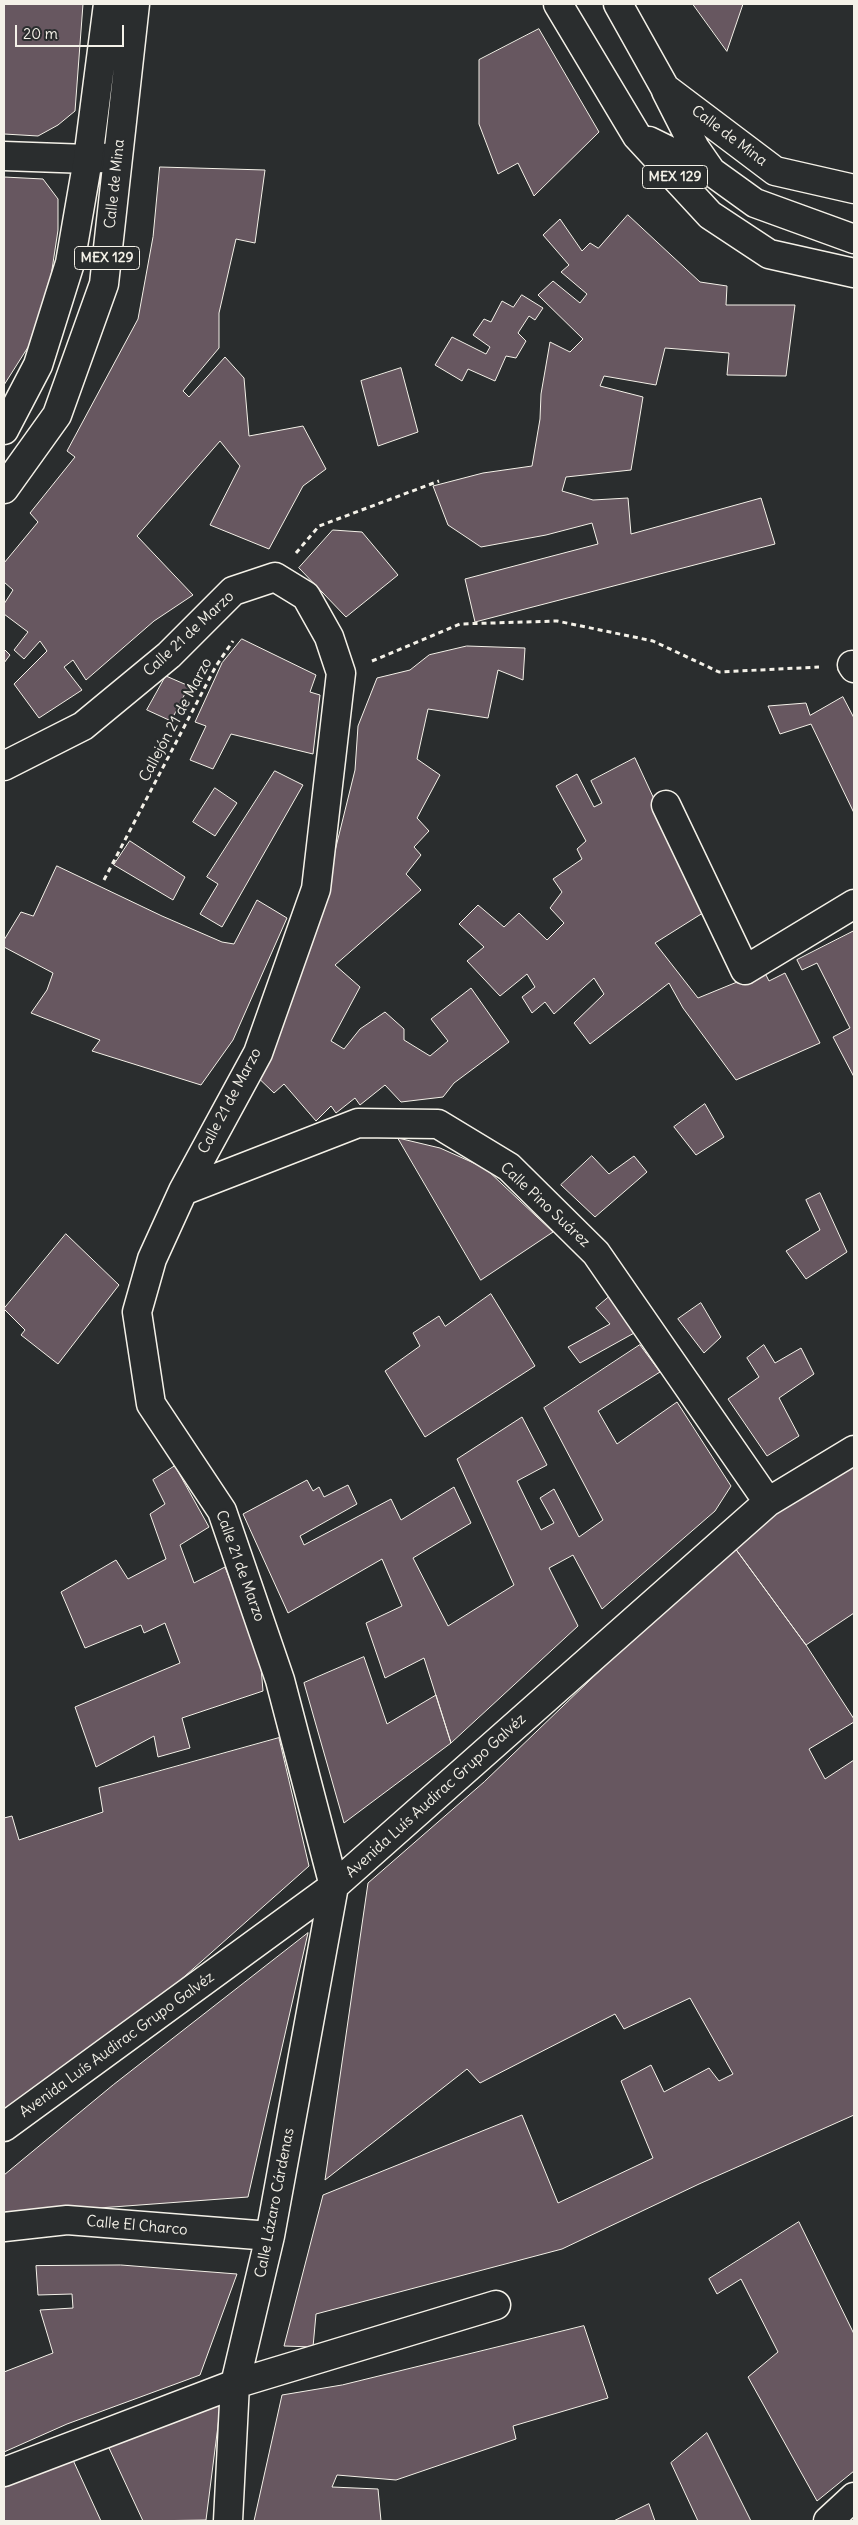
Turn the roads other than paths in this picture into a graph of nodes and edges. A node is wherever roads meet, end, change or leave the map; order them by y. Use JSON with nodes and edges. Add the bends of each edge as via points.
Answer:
{"nodes":[{"id":1,"x":108,"y":4,"type":"edge"},
{"id":2,"x":135,"y":4,"type":"edge"},
{"id":3,"x":558,"y":4,"type":"edge"},
{"id":4,"x":618,"y":4,"type":"edge"},
{"id":5,"x":665,"y":88,"type":"junction"},
{"id":6,"x":637,"y":136,"type":"junction"},
{"id":7,"x":4,"y":156,"type":"edge"},
{"id":8,"x":117,"y":157,"type":"junction"},
{"id":9,"x":88,"y":159,"type":"junction"},
{"id":10,"x":712,"y":172,"type":"junction"},
{"id":11,"x":854,"y":189,"type":"edge"},
{"id":12,"x":854,"y":239,"type":"edge"},
{"id":13,"x":854,"y":273,"type":"edge"},
{"id":14,"x":4,"y":430,"type":"edge"},
{"id":15,"x":4,"y":489,"type":"edge"},
{"id":16,"x":4,"y":766,"type":"edge"},
{"id":17,"x":666,"y":805,"type":"dead end"},
{"id":18,"x":854,"y":904,"type":"edge"},
{"id":19,"x":183,"y":1192,"type":"junction"},
{"id":20,"x":854,"y":1450,"type":"edge"},
{"id":21,"x":768,"y":1502,"type":"junction"},
{"id":22,"x":334,"y":1886,"type":"junction"},
{"id":23,"x":4,"y":2127,"type":"edge"},
{"id":24,"x":4,"y":2228,"type":"edge"},
{"id":25,"x":270,"y":2236,"type":"junction"},
{"id":26,"x":496,"y":2305,"type":"dead end"},
{"id":27,"x":235,"y":2384,"type":"junction"},
{"id":28,"x":4,"y":2472,"type":"edge"},
{"id":29,"x":854,"y":2497,"type":"edge"},
{"id":30,"x":228,"y":2521,"type":"edge"},
{"id":31,"x":828,"y":2521,"type":"edge"}],
"edges":[{"from":1,"to":9,"type":"street","name":"Calle de Mina","number":"MEX 129"},
{"from":2,"to":8,"type":"street","name":"Calle de Mina","number":"MEX 129"},
{"from":3,"to":6,"type":"street","number":"MEX 129"},
{"from":4,"to":5,"type":"street","name":"Calle de Mina","number":"MEX 129"},
{"from":5,"to":10,"type":"street","name":"Calle de Mina","number":"MEX 129"},
{"from":5,"to":11,"type":"street","name":"Calle de Mina","number":"MEX 129","via":[[775,170]]},
{"from":6,"to":10,"type":"street","name":"Calle de Mina","number":"MEX 129"},
{"from":6,"to":13,"type":"street","number":"MEX 129","via":[[710,215],[769,254]]},
{"from":7,"to":9,"type":"street"},
{"from":8,"to":9,"type":"street"},
{"from":8,"to":15,"type":"street","name":"Calle de Mina","number":"MEX 129","via":[[104,284],[57,415]]},
{"from":9,"to":14,"type":"street","name":"Calle de Mina","number":"MEX 129","via":[[70,263],[41,356]]},
{"from":10,"to":12,"type":"street","name":"Calle de Mina","number":"MEX 129","via":[[756,203]]},
{"from":16,"to":19,"type":"street","name":"Calle 21 de Marzo","via":[[83,726],[169,655],[233,591],[275,577],[306,596],[329,637],[341,673],[316,889],[258,1053]]},
{"from":17,"to":18,"type":"street","via":[[745,970]]},
{"from":19,"to":21,"type":"street","name":"Calle Pino Suárez","via":[[358,1123],[438,1124],[510,1167],[596,1253]]},
{"from":19,"to":22,"type":"street","name":"Calle 21 de Marzo","via":[[152,1258],[137,1312],[151,1404],[222,1511],[280,1680]]},
{"from":20,"to":21,"type":"street","name":"Avenida Luís Audirac Grupo Galvéz"},
{"from":21,"to":22,"type":"street","name":"Avenida Luís Audirac Grupo Galvéz"},
{"from":22,"to":23,"type":"street","name":"Avenida Luís Audirac Grupo Galvéz"},
{"from":22,"to":25,"type":"street","name":"Calle Lázaro Cárdenas"},
{"from":24,"to":25,"type":"street","name":"Calle El Charco","via":[[67,2220]]},
{"from":25,"to":27,"type":"street","name":"Calle Lázaro Cárdenas"},
{"from":26,"to":27,"type":"street"},
{"from":27,"to":28,"type":"street"},
{"from":27,"to":30,"type":"street","name":"Calle Lázaro Cárdenas"},
{"from":29,"to":31,"type":"street"}]}
